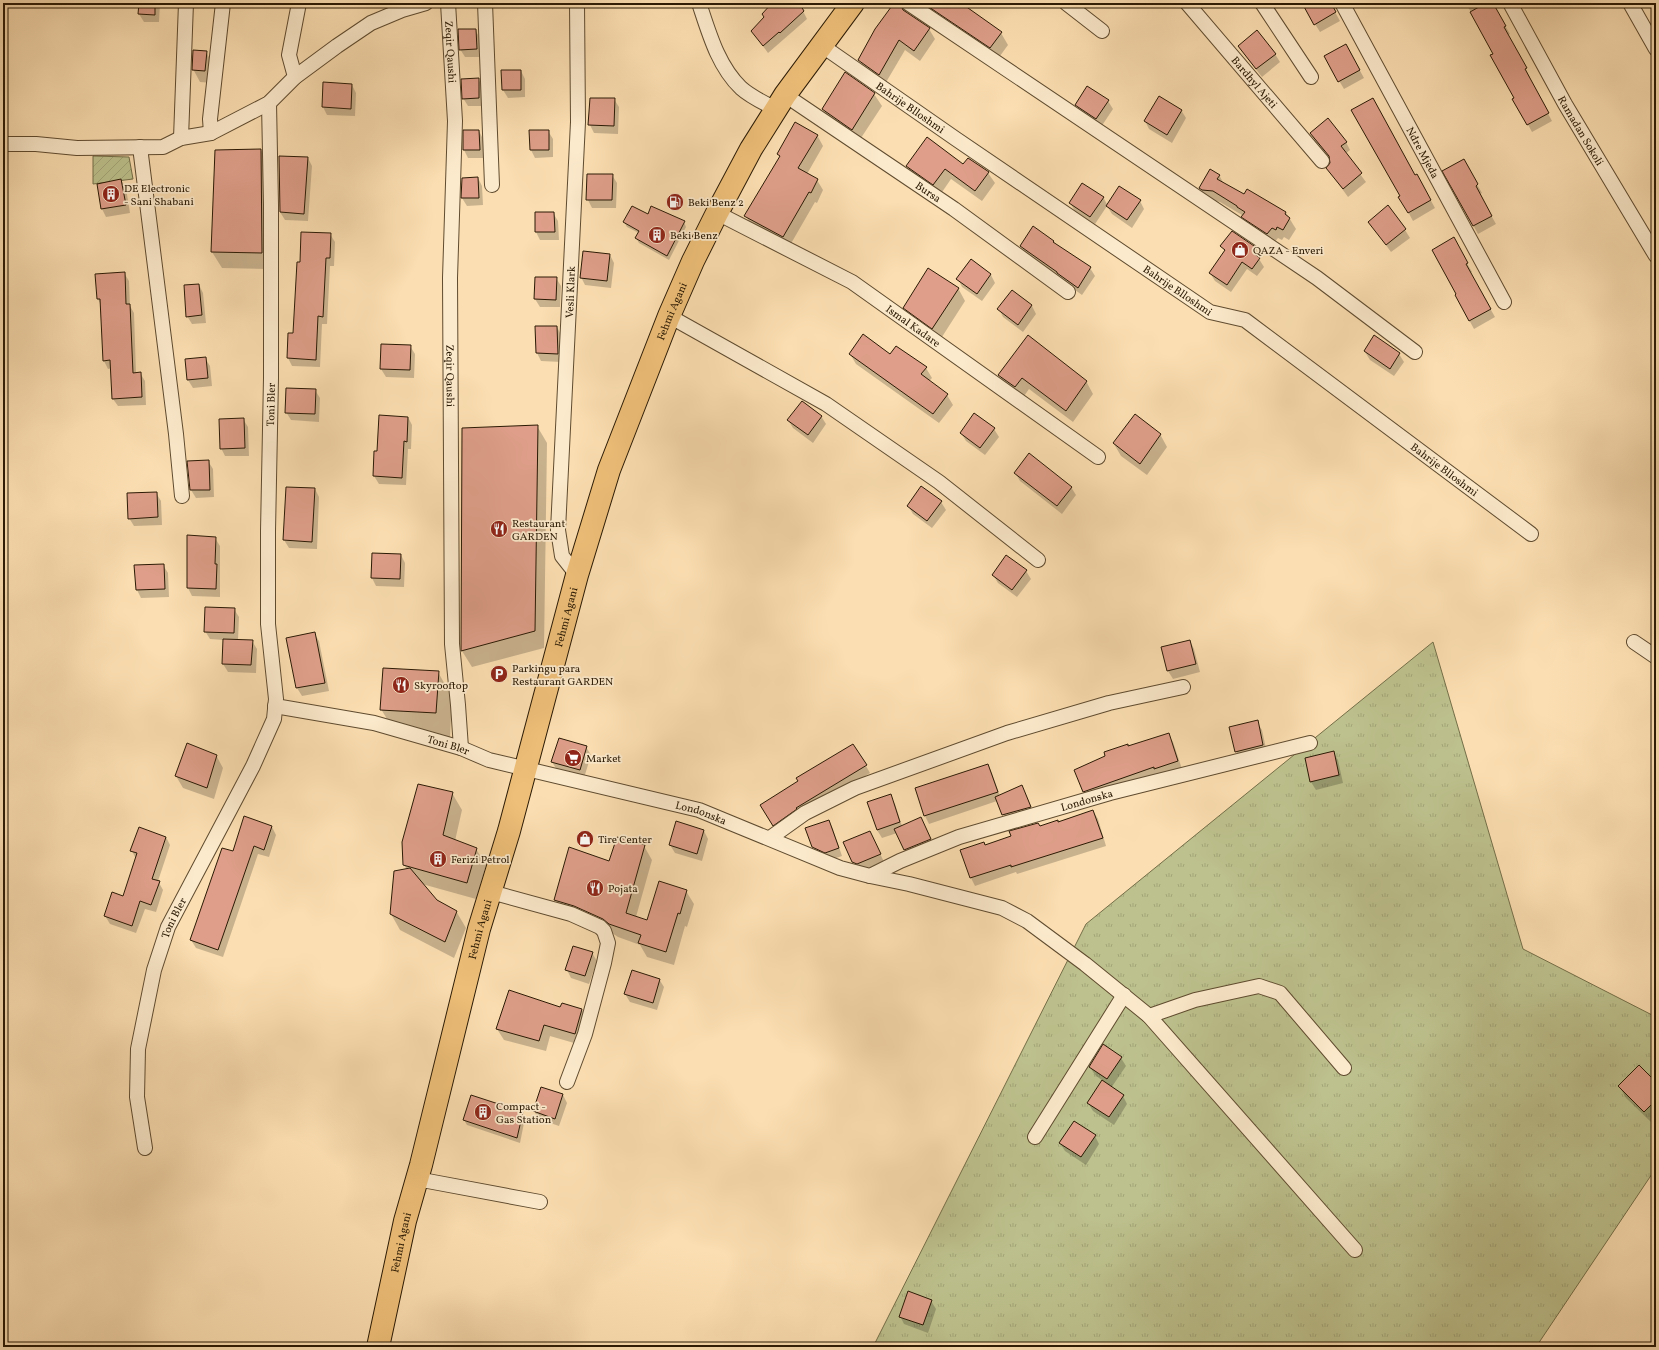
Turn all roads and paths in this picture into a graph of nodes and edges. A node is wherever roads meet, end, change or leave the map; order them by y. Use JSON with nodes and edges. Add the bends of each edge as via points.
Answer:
{"nodes":[{"id":1,"x":186,"y":3,"type":"edge"},
{"id":2,"x":223,"y":3,"type":"edge"},
{"id":3,"x":299,"y":3,"type":"edge"},
{"id":4,"x":426,"y":3,"type":"edge"},
{"id":5,"x":448,"y":3,"type":"edge"},
{"id":6,"x":484,"y":3,"type":"edge"},
{"id":7,"x":576,"y":3,"type":"edge"},
{"id":8,"x":699,"y":3,"type":"edge"},
{"id":9,"x":853,"y":3,"type":"edge"},
{"id":10,"x":908,"y":3,"type":"edge"},
{"id":11,"x":1066,"y":3,"type":"edge"},
{"id":12,"x":1187,"y":3,"type":"edge"},
{"id":13,"x":1262,"y":3,"type":"edge"},
{"id":14,"x":1342,"y":3,"type":"edge"},
{"id":15,"x":1510,"y":3,"type":"edge"},
{"id":16,"x":1630,"y":3,"type":"edge"},
{"id":17,"x":1102,"y":32,"type":"dead end"},
{"id":18,"x":821,"y":45,"type":"junction"},
{"id":19,"x":1656,"y":49,"type":"edge"},
{"id":20,"x":295,"y":77,"type":"junction"},
{"id":21,"x":1311,"y":77,"type":"dead end"},
{"id":22,"x":780,"y":102,"type":"junction"},
{"id":23,"x":269,"y":103,"type":"junction"},
{"id":24,"x":211,"y":133,"type":"junction"},
{"id":25,"x":181,"y":138,"type":"junction"},
{"id":26,"x":3,"y":144,"type":"edge"},
{"id":27,"x":140,"y":147,"type":"junction"},
{"id":28,"x":1322,"y":161,"type":"dead end"},
{"id":29,"x":492,"y":185,"type":"dead end"},
{"id":30,"x":717,"y":212,"type":"junction"},
{"id":31,"x":1656,"y":256,"type":"edge"},
{"id":32,"x":1068,"y":292,"type":"dead end"},
{"id":33,"x":1504,"y":302,"type":"dead end"},
{"id":34,"x":669,"y":316,"type":"junction"},
{"id":35,"x":1415,"y":352,"type":"dead end"},
{"id":36,"x":1098,"y":457,"type":"dead end"},
{"id":37,"x":182,"y":496,"type":"dead end"},
{"id":38,"x":1531,"y":534,"type":"dead end"},
{"id":39,"x":1038,"y":560,"type":"dead end"},
{"id":40,"x":577,"y":574,"type":"junction"},
{"id":41,"x":1634,"y":642,"type":"dead end"},
{"id":42,"x":1654,"y":652,"type":"edge"},
{"id":43,"x":1183,"y":687,"type":"dead end"},
{"id":44,"x":275,"y":706,"type":"junction"},
{"id":45,"x":1310,"y":743,"type":"dead end"},
{"id":46,"x":461,"y":748,"type":"junction"},
{"id":47,"x":526,"y":769,"type":"junction"},
{"id":48,"x":770,"y":838,"type":"junction"},
{"id":49,"x":870,"y":876,"type":"junction"},
{"id":50,"x":491,"y":892,"type":"junction"},
{"id":51,"x":1124,"y":995,"type":"junction"},
{"id":52,"x":1149,"y":1016,"type":"junction"},
{"id":53,"x":1344,"y":1068,"type":"dead end"},
{"id":54,"x":567,"y":1082,"type":"dead end"},
{"id":55,"x":1035,"y":1137,"type":"dead end"},
{"id":56,"x":145,"y":1148,"type":"dead end"},
{"id":57,"x":417,"y":1179,"type":"junction"},
{"id":58,"x":540,"y":1202,"type":"dead end"},
{"id":59,"x":1355,"y":1250,"type":"dead end"},
{"id":60,"x":378,"y":1347,"type":"edge"}],
"edges":[{"from":1,"to":25,"type":"street"},
{"from":2,"to":24,"type":"street","via":[[210,119]]},
{"from":3,"to":20,"type":"street","via":[[289,55]]},
{"from":4,"to":20,"type":"street","via":[[371,23]]},
{"from":5,"to":46,"type":"street","name":"Zeqir Qaushi","via":[[455,121],[450,278],[452,644]]},
{"from":6,"to":29,"type":"street"},
{"from":7,"to":40,"type":"street","name":"Vesli Klark","via":[[578,122],[558,530],[562,556]]},
{"from":8,"to":22,"type":"street","name":"Bursa","via":[[717,54],[741,88]]},
{"from":9,"to":18,"type":"main road","name":"Fehmi Agani"},
{"from":10,"to":35,"type":"street","via":[[1317,278]]},
{"from":11,"to":17,"type":"street"},
{"from":12,"to":28,"type":"street","name":"Bardhyl Ajeti"},
{"from":13,"to":21,"type":"street"},
{"from":14,"to":33,"type":"street","name":"Ndre Mjeda"},
{"from":15,"to":31,"type":"street","name":"Ramadan Sokoli","via":[[1565,104]]},
{"from":16,"to":19,"type":"street"},
{"from":18,"to":22,"type":"main road","name":"Fehmi Agani"},
{"from":18,"to":38,"type":"street","name":"Bahrije Blloshmi","via":[[1210,312],[1245,320]]},
{"from":20,"to":23,"type":"street"},
{"from":22,"to":30,"type":"main road","name":"Fehmi Agani"},
{"from":22,"to":32,"type":"street","name":"Bursa","via":[[954,209]]},
{"from":23,"to":24,"type":"street"},
{"from":23,"to":44,"type":"street","name":"Toni Bler","via":[[271,378],[268,624]]},
{"from":24,"to":25,"type":"street"},
{"from":25,"to":27,"type":"street","via":[[163,147]]},
{"from":26,"to":27,"type":"street","via":[[76,148]]},
{"from":27,"to":37,"type":"street"},
{"from":30,"to":34,"type":"main road","name":"Fehmi Agani"},
{"from":30,"to":36,"type":"street","name":"Ismal Kadare","via":[[852,282]]},
{"from":34,"to":39,"type":"street","via":[[826,404],[939,482]]},
{"from":34,"to":40,"type":"main road","name":"Fehmi Agani","via":[[609,470]]},
{"from":40,"to":47,"type":"main road","name":"Fehmi Agani"},
{"from":41,"to":42,"type":"street"},
{"from":43,"to":48,"type":"street","via":[[1109,703],[1007,733],[855,788],[805,813]]},
{"from":44,"to":46,"type":"street","name":"Toni Bler","via":[[374,723]]},
{"from":44,"to":56,"type":"street","name":"Toni Bler","via":[[274,719],[253,766],[168,927],[154,970],[138,1049],[137,1097]]},
{"from":45,"to":49,"type":"street","name":"Londonska","via":[[1110,793],[959,837]]},
{"from":46,"to":47,"type":"street","name":"Toni Bler","via":[[489,760]]},
{"from":47,"to":48,"type":"street","name":"Londonska","via":[[699,810]]},
{"from":47,"to":50,"type":"main road","name":"Fehmi Agani"},
{"from":48,"to":49,"type":"street","name":"Londonska","via":[[840,868]]},
{"from":49,"to":51,"type":"street","name":"Londonska","via":[[1002,908],[1027,921]]},
{"from":50,"to":54,"type":"street","via":[[571,914],[604,931],[608,943],[604,963],[585,1034]]},
{"from":50,"to":57,"type":"main road","name":"Fehmi Agani","via":[[478,929]]},
{"from":51,"to":52,"type":"street","name":"Londonska"},
{"from":51,"to":55,"type":"street"},
{"from":52,"to":53,"type":"street","via":[[1194,1000],[1259,986],[1280,993]]},
{"from":52,"to":59,"type":"street","name":"Londonska"},
{"from":57,"to":58,"type":"street"},
{"from":57,"to":60,"type":"main road","name":"Fehmi Agani","via":[[405,1221]]}]}
